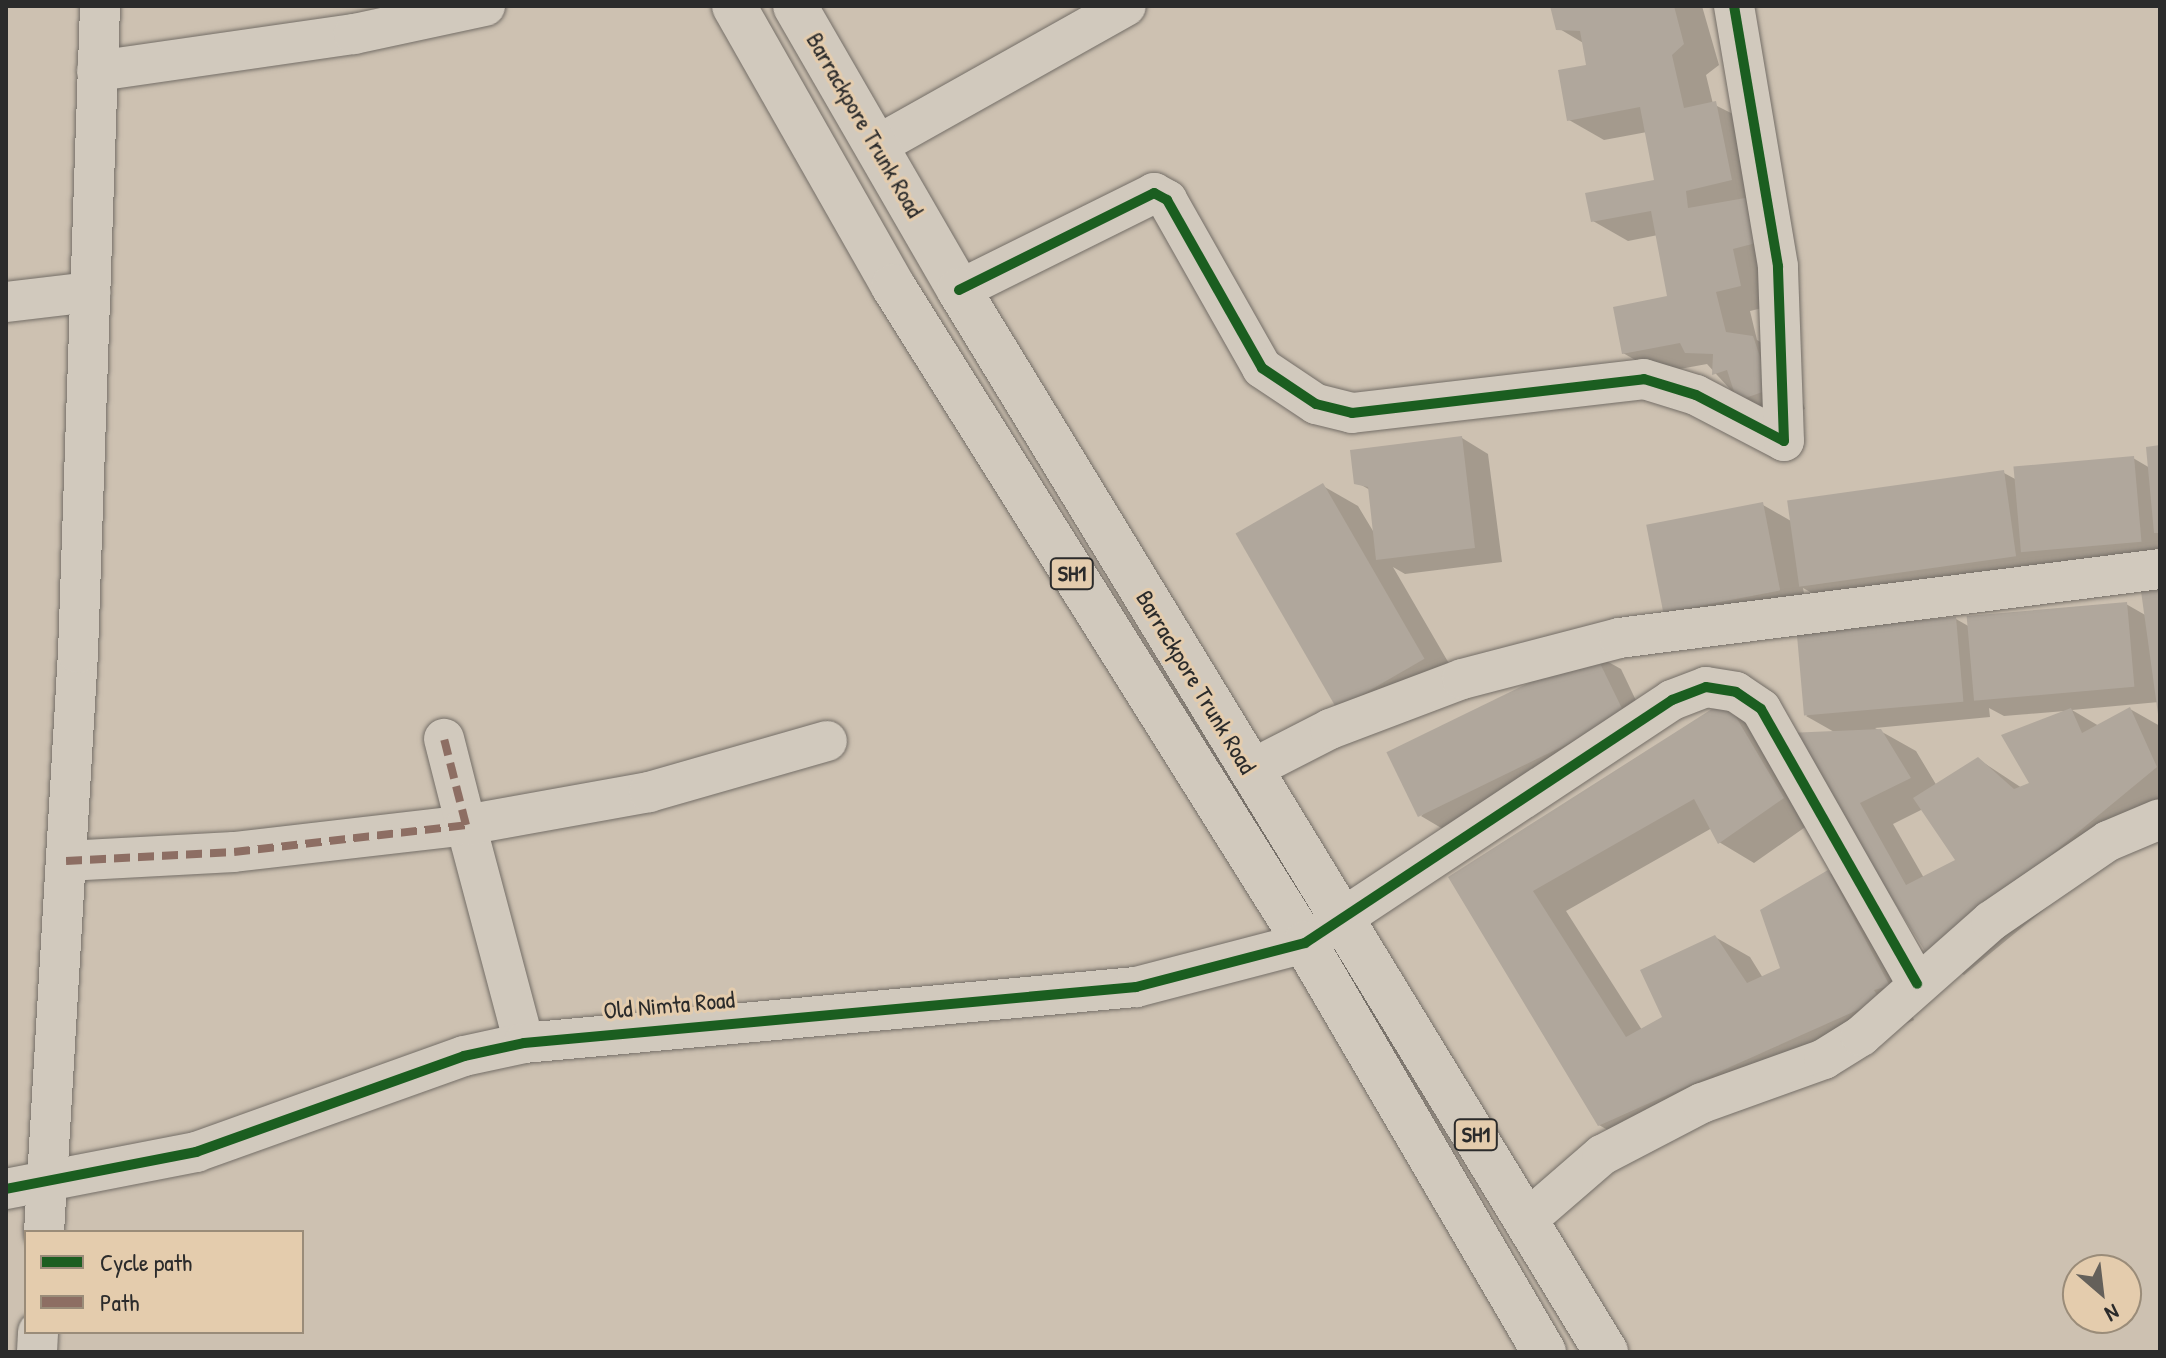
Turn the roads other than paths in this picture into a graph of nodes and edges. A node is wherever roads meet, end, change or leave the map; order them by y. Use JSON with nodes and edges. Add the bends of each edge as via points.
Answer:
{"nodes":[{"id":1,"x":100,"y":6,"type":"edge"},
{"id":2,"x":485,"y":6,"type":"edge"},
{"id":3,"x":734,"y":6,"type":"edge"},
{"id":4,"x":795,"y":6,"type":"edge"},
{"id":5,"x":1126,"y":6,"type":"edge"},
{"id":6,"x":1734,"y":6,"type":"edge"},
{"id":7,"x":97,"y":71,"type":"junction"},
{"id":8,"x":878,"y":145,"type":"junction"},
{"id":9,"x":959,"y":290,"type":"junction"},
{"id":10,"x":90,"y":292,"type":"junction"},
{"id":11,"x":6,"y":302,"type":"edge"},
{"id":12,"x":2160,"y":569,"type":"edge"},
{"id":13,"x":444,"y":739,"type":"dead end"},
{"id":14,"x":827,"y":741,"type":"dead end"},
{"id":15,"x":1250,"y":770,"type":"junction"},
{"id":16,"x":2160,"y":819,"type":"edge"},
{"id":17,"x":466,"y":825,"type":"junction"},
{"id":18,"x":66,"y":861,"type":"junction"},
{"id":19,"x":1344,"y":919,"type":"junction"},
{"id":20,"x":1305,"y":943,"type":"junction"},
{"id":21,"x":1917,"y":984,"type":"junction"},
{"id":22,"x":524,"y":1043,"type":"junction"},
{"id":23,"x":47,"y":1181,"type":"junction"},
{"id":24,"x":6,"y":1189,"type":"edge"},
{"id":25,"x":1528,"y":1219,"type":"junction"},
{"id":26,"x":44,"y":1230,"type":"edge"},
{"id":27,"x":1544,"y":1352,"type":"edge"},
{"id":28,"x":1606,"y":1352,"type":"edge"}],
"edges":[{"from":1,"to":7,"type":"street"},
{"from":2,"to":7,"type":"street","via":[[354,34]]},
{"from":3,"to":20,"type":"main road","name":"Barrackpore Trunk Road","number":"SH1","via":[[893,286]]},
{"from":4,"to":8,"type":"main road","name":"Barrackpore Trunk Road","number":"SH1"},
{"from":5,"to":8,"type":"street"},
{"from":6,"to":9,"type":"street","via":[[1778,266],[1784,441],[1696,395],[1644,379],[1352,413],[1316,404],[1262,368],[1167,200],[1154,193]]},
{"from":7,"to":10,"type":"street"},
{"from":8,"to":9,"type":"main road","name":"Barrackpore Trunk Road","number":"SH1"},
{"from":9,"to":15,"type":"main road","name":"Barrackpore Trunk Road","number":"SH1"},
{"from":10,"to":11,"type":"street"},
{"from":10,"to":18,"type":"street"},
{"from":12,"to":15,"type":"street","via":[[1619,638],[1462,679],[1330,729]]},
{"from":13,"to":17,"type":"street"},
{"from":14,"to":17,"type":"street","via":[[649,792]]},
{"from":15,"to":19,"type":"main road","name":"Barrackpore Trunk Road","number":"SH1"},
{"from":16,"to":21,"type":"street","via":[[2049,880]]},
{"from":17,"to":18,"type":"street","via":[[234,852]]},
{"from":17,"to":22,"type":"street"},
{"from":18,"to":23,"type":"street"},
{"from":19,"to":20,"type":"street","name":"Old Nimta Road"},
{"from":19,"to":21,"type":"street","name":"Old Nimta Road","via":[[1672,700],[1706,687],[1736,692],[1761,709]]},
{"from":19,"to":25,"type":"main road","name":"Barrackpore Trunk Road","number":"SH1"},
{"from":20,"to":22,"type":"street","name":"Old Nimta Road","via":[[1136,987]]},
{"from":20,"to":27,"type":"main road","name":"Barrackpore Trunk Road","number":"SH1"},
{"from":21,"to":25,"type":"street","via":[[1824,1059],[1702,1103],[1602,1155]]},
{"from":22,"to":23,"type":"street","name":"Old Nimta Road","via":[[464,1056],[196,1152]]},
{"from":23,"to":24,"type":"street","name":"Old Nimta Road"},
{"from":23,"to":26,"type":"street"},
{"from":25,"to":28,"type":"main road","name":"Barrackpore Trunk Road","number":"SH1"}]}
